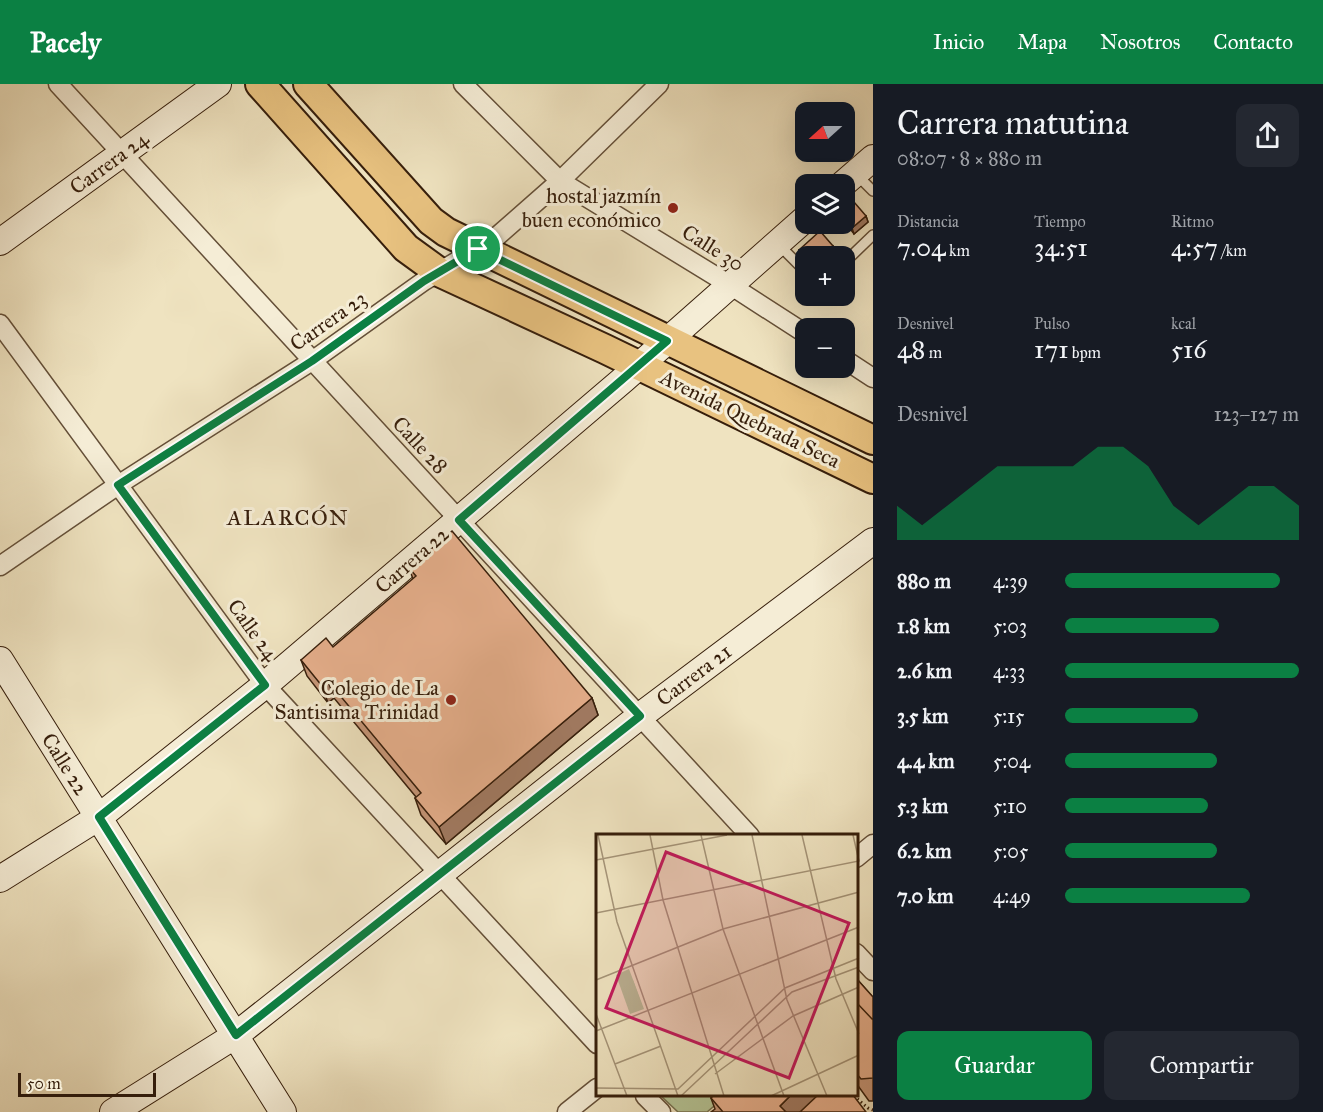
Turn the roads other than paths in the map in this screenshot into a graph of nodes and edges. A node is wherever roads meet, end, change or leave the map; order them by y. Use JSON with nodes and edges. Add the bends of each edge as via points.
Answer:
{"nodes":[{"id":1,"x":57,"y":84,"type":"edge"},
{"id":2,"x":218,"y":84,"type":"edge"},
{"id":3,"x":260,"y":84,"type":"edge"},
{"id":4,"x":308,"y":84,"type":"edge"},
{"id":5,"x":463,"y":84,"type":"edge"},
{"id":6,"x":659,"y":84,"type":"edge"},
{"id":7,"x":122,"y":154,"type":"junction"},
{"id":8,"x":560,"y":181,"type":"junction"},
{"id":9,"x":795,"y":227,"type":"edge"},
{"id":10,"x":873,"y":234,"type":"edge"},
{"id":11,"x":0,"y":242,"type":"edge"},
{"id":12,"x":777,"y":243,"type":"junction"},
{"id":13,"x":478,"y":249,"type":"junction"},
{"id":14,"x":855,"y":252,"type":"edge"},
{"id":15,"x":795,"y":261,"type":"edge"},
{"id":16,"x":439,"y":272,"type":"junction"},
{"id":17,"x":730,"y":285,"type":"junction"},
{"id":18,"x":0,"y":324,"type":"edge"},
{"id":19,"x":795,"y":327,"type":"edge"},
{"id":20,"x":667,"y":341,"type":"junction"},
{"id":21,"x":312,"y":361,"type":"junction"},
{"id":22,"x":639,"y":365,"type":"junction"},
{"id":23,"x":855,"y":366,"type":"edge"},
{"id":24,"x":873,"y":378,"type":"edge"},
{"id":25,"x":873,"y":440,"type":"edge"},
{"id":26,"x":873,"y":479,"type":"edge"},
{"id":27,"x":118,"y":485,"type":"junction"},
{"id":28,"x":459,"y":520,"type":"junction"},
{"id":29,"x":873,"y":541,"type":"edge"},
{"id":30,"x":0,"y":566,"type":"edge"},
{"id":31,"x":0,"y":660,"type":"edge"},
{"id":32,"x":265,"y":685,"type":"junction"},
{"id":33,"x":640,"y":716,"type":"junction"},
{"id":34,"x":99,"y":817,"type":"junction"},
{"id":35,"x":748,"y":834,"type":"edge"},
{"id":36,"x":873,"y":844,"type":"edge"},
{"id":37,"x":858,"y":856,"type":"edge"},
{"id":38,"x":441,"y":874,"type":"junction"},
{"id":39,"x":0,"y":879,"type":"edge"},
{"id":40,"x":858,"y":954,"type":"edge"},
{"id":41,"x":873,"y":971,"type":"edge"},
{"id":42,"x":236,"y":1035,"type":"junction"},
{"id":43,"x":596,"y":1043,"type":"edge"},
{"id":44,"x":596,"y":1089,"type":"edge"},
{"id":45,"x":647,"y":1097,"type":"edge"},
{"id":46,"x":113,"y":1112,"type":"edge"},
{"id":47,"x":283,"y":1112,"type":"edge"},
{"id":48,"x":567,"y":1112,"type":"edge"},
{"id":49,"x":661,"y":1112,"type":"edge"}],
"edges":[{"from":1,"to":7,"type":"street","name":"Calle 28"},
{"from":2,"to":7,"type":"street","name":"Carrera 24"},
{"from":3,"to":16,"type":"main road","name":"Avenida Quebrada Seca","via":[[406,248]]},
{"from":4,"to":13,"type":"main road","name":"Avenida Quebrada Seca","via":[[432,221]]},
{"from":5,"to":8,"type":"street","name":"Calle 30"},
{"from":6,"to":8,"type":"street","name":"Carrera 23"},
{"from":7,"to":11,"type":"street","name":"Carrera 24"},
{"from":7,"to":21,"type":"street","name":"Calle 28"},
{"from":8,"to":13,"type":"street","name":"Carrera 23"},
{"from":8,"to":17,"type":"street","name":"Calle 30"},
{"from":9,"to":12,"type":"street","name":"Carrera 22"},
{"from":10,"to":14,"type":"lane"},
{"from":12,"to":15,"type":"lane"},
{"from":12,"to":17,"type":"street","name":"Carrera 22"},
{"from":13,"to":16,"type":"street","name":"Carrera 23"},
{"from":13,"to":20,"type":"main road","name":"Avenida Quebrada Seca"},
{"from":16,"to":21,"type":"street","name":"Carrera 23"},
{"from":16,"to":22,"type":"main road","name":"Avenida Quebrada Seca"},
{"from":17,"to":19,"type":"street","name":"Calle 30"},
{"from":17,"to":20,"type":"street","name":"Carrera 22"},
{"from":18,"to":27,"type":"street","name":"Calle 24"},
{"from":20,"to":22,"type":"street","name":"Carrera 22"},
{"from":20,"to":25,"type":"main road","name":"Avenida Quebrada Seca"},
{"from":21,"to":27,"type":"street","name":"Carrera 23"},
{"from":21,"to":28,"type":"street","name":"Calle 28"},
{"from":22,"to":26,"type":"main road","name":"Avenida Quebrada Seca"},
{"from":22,"to":28,"type":"street","name":"Carrera 22"},
{"from":23,"to":24,"type":"street"},
{"from":27,"to":30,"type":"street","name":"Carrera 23"},
{"from":27,"to":32,"type":"street","name":"Calle 24"},
{"from":28,"to":32,"type":"street","name":"Carrera 22"},
{"from":28,"to":33,"type":"street","name":"Calle 28"},
{"from":29,"to":33,"type":"street","name":"Carrera 21"},
{"from":31,"to":34,"type":"street","name":"Calle 22"},
{"from":32,"to":34,"type":"street","name":"Carrera 22"},
{"from":32,"to":38,"type":"street","name":"Calle 24"},
{"from":33,"to":35,"type":"street","name":"Calle 28"},
{"from":33,"to":38,"type":"street","name":"Carrera 21"},
{"from":34,"to":39,"type":"street","name":"Carrera 22"},
{"from":34,"to":42,"type":"street","name":"Calle 22"},
{"from":36,"to":37,"type":"street"},
{"from":38,"to":42,"type":"street","name":"Carrera 21"},
{"from":38,"to":43,"type":"street","name":"Calle 24"},
{"from":40,"to":41,"type":"street"},
{"from":42,"to":46,"type":"street","name":"Carrera 21"},
{"from":42,"to":47,"type":"street","name":"Calle 22"},
{"from":44,"to":48,"type":"street"},
{"from":45,"to":49,"type":"street"}]}
